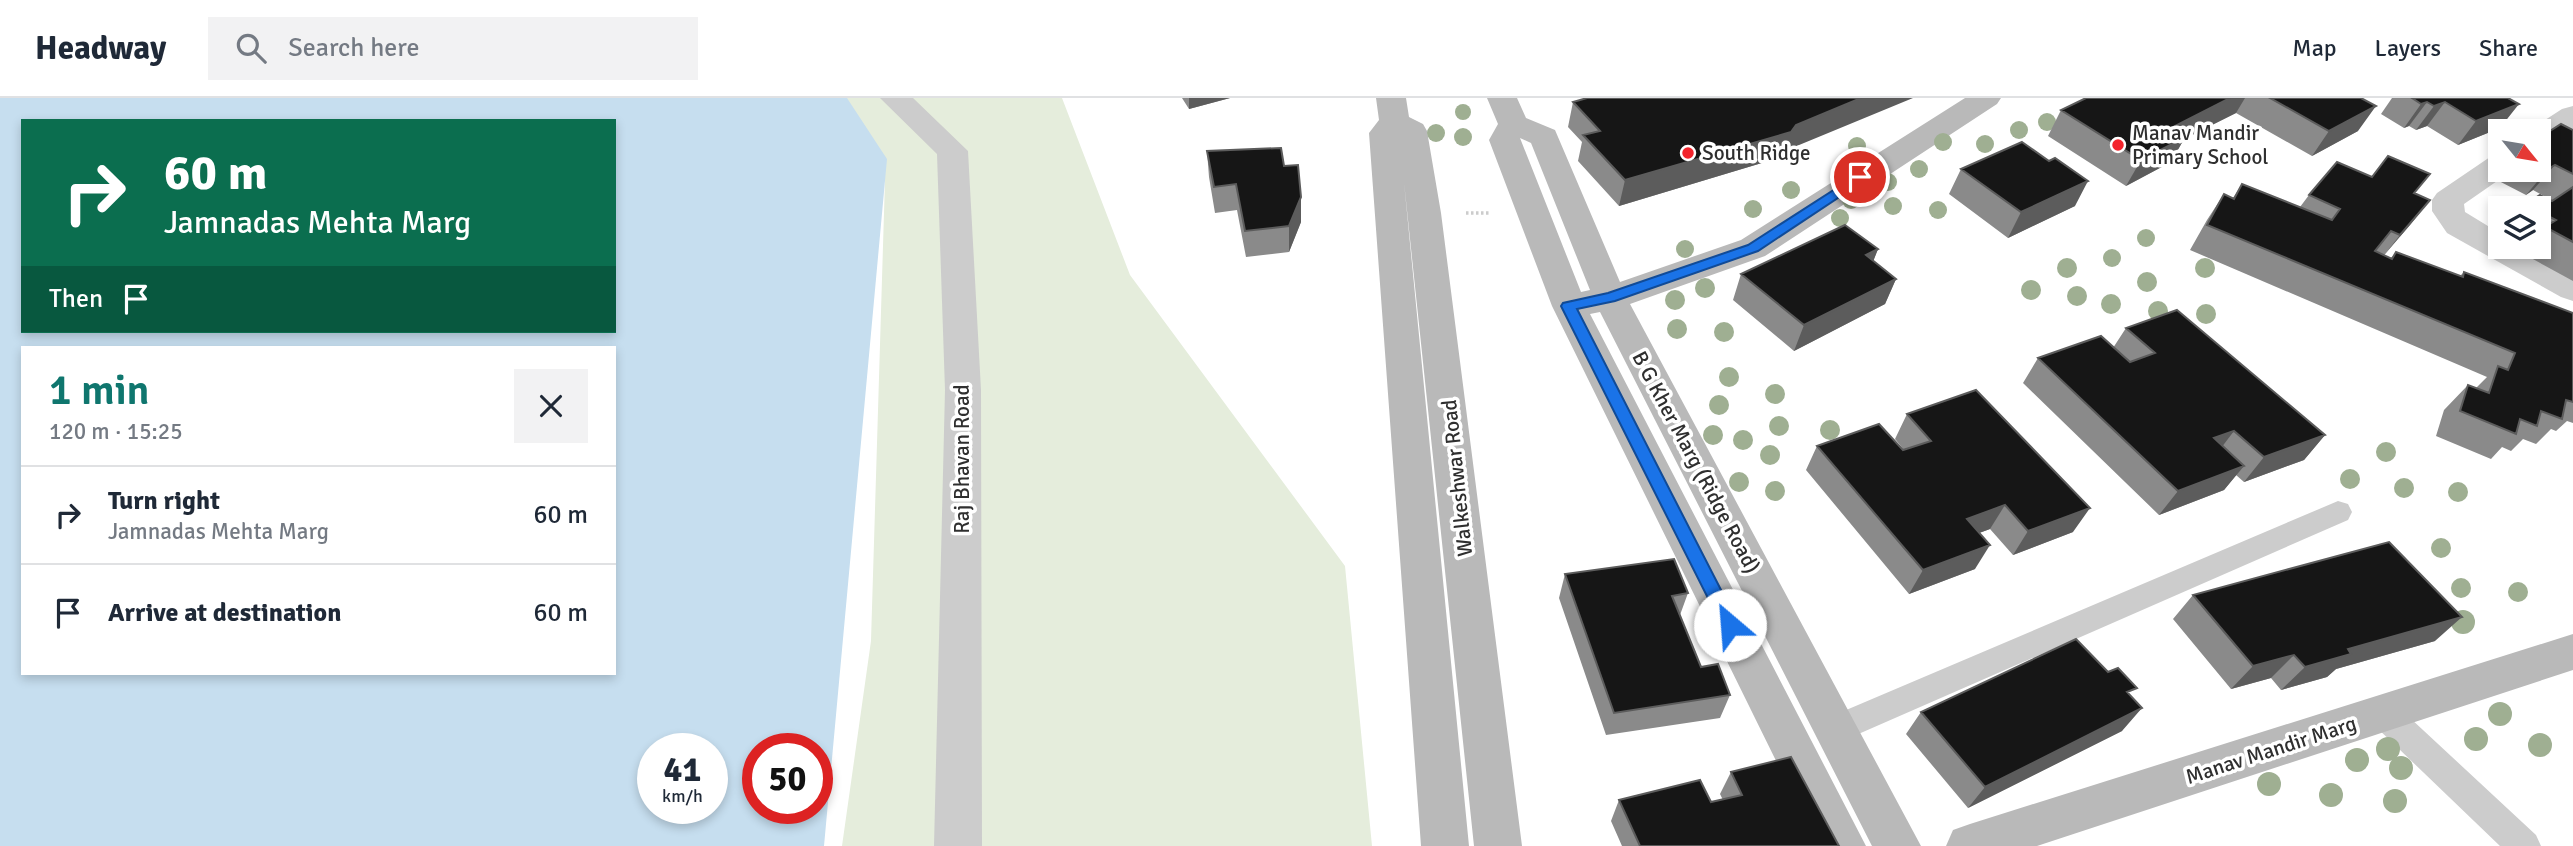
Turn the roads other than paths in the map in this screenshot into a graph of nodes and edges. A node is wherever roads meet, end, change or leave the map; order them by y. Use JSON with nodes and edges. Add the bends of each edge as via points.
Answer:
{"nodes":[{"id":1,"x":895,"y":98,"type":"edge"},
{"id":2,"x":1986,"y":98,"type":"edge"},
{"id":3,"x":1392,"y":110,"type":"edge"},
{"id":4,"x":1507,"y":111,"type":"edge"},
{"id":5,"x":2573,"y":115,"type":"edge"},
{"id":6,"x":2552,"y":129,"type":"edge"},
{"id":7,"x":2488,"y":173,"type":"edge"},
{"id":8,"x":2573,"y":289,"type":"edge"},
{"id":9,"x":1610,"y":298,"type":"junction"},
{"id":10,"x":1569,"y":306,"type":"junction"},
{"id":11,"x":2337,"y":512,"type":"dead end"},
{"id":12,"x":2573,"y":652,"type":"edge"},
{"id":13,"x":2384,"y":714,"type":"junction"},
{"id":14,"x":1836,"y":729,"type":"junction"},
{"id":15,"x":958,"y":846,"type":"edge"},
{"id":16,"x":1445,"y":846,"type":"edge"},
{"id":17,"x":1498,"y":846,"type":"edge"},
{"id":18,"x":1842,"y":846,"type":"edge"},
{"id":19,"x":1897,"y":846,"type":"edge"},
{"id":20,"x":1970,"y":846,"type":"edge"},
{"id":21,"x":2524,"y":846,"type":"edge"}],
"edges":[{"from":1,"to":15,"type":"street","name":"Raj Bhavan Road","via":[[952,151],[962,390]]},
{"from":2,"to":9,"type":"main road","via":[[1753,248]]},
{"from":3,"to":16,"type":"main road","name":"Walkeshwar Road","via":[[1384,133]]},
{"from":3,"to":17,"type":"main road","name":"Walkeshwar Road","via":[[1412,131],[1425,213]]},
{"from":4,"to":9,"type":"main road","name":"B G Kher Marg (Ridge Road)","via":[[1544,138]]},
{"from":4,"to":10,"type":"main road","name":"B G Kher Marg (Ridge Road)","via":[[1504,140]]},
{"from":5,"to":6,"type":"street"},
{"from":7,"to":8,"type":"street","via":[[2448,200],[2451,218]]},
{"from":9,"to":10,"type":"main road"},
{"from":9,"to":14,"type":"main road","name":"B G Kher Marg (Ridge Road)"},
{"from":10,"to":18,"type":"main road","name":"B G Kher Marg (Ridge Road)"},
{"from":11,"to":14,"type":"lane"},
{"from":12,"to":13,"type":"main road","name":"Manav Mandir Marg"},
{"from":13,"to":20,"type":"main road","name":"Manav Mandir Marg"},
{"from":13,"to":21,"type":"lane"},
{"from":14,"to":19,"type":"main road","name":"B G Kher Marg (Ridge Road)"}]}
